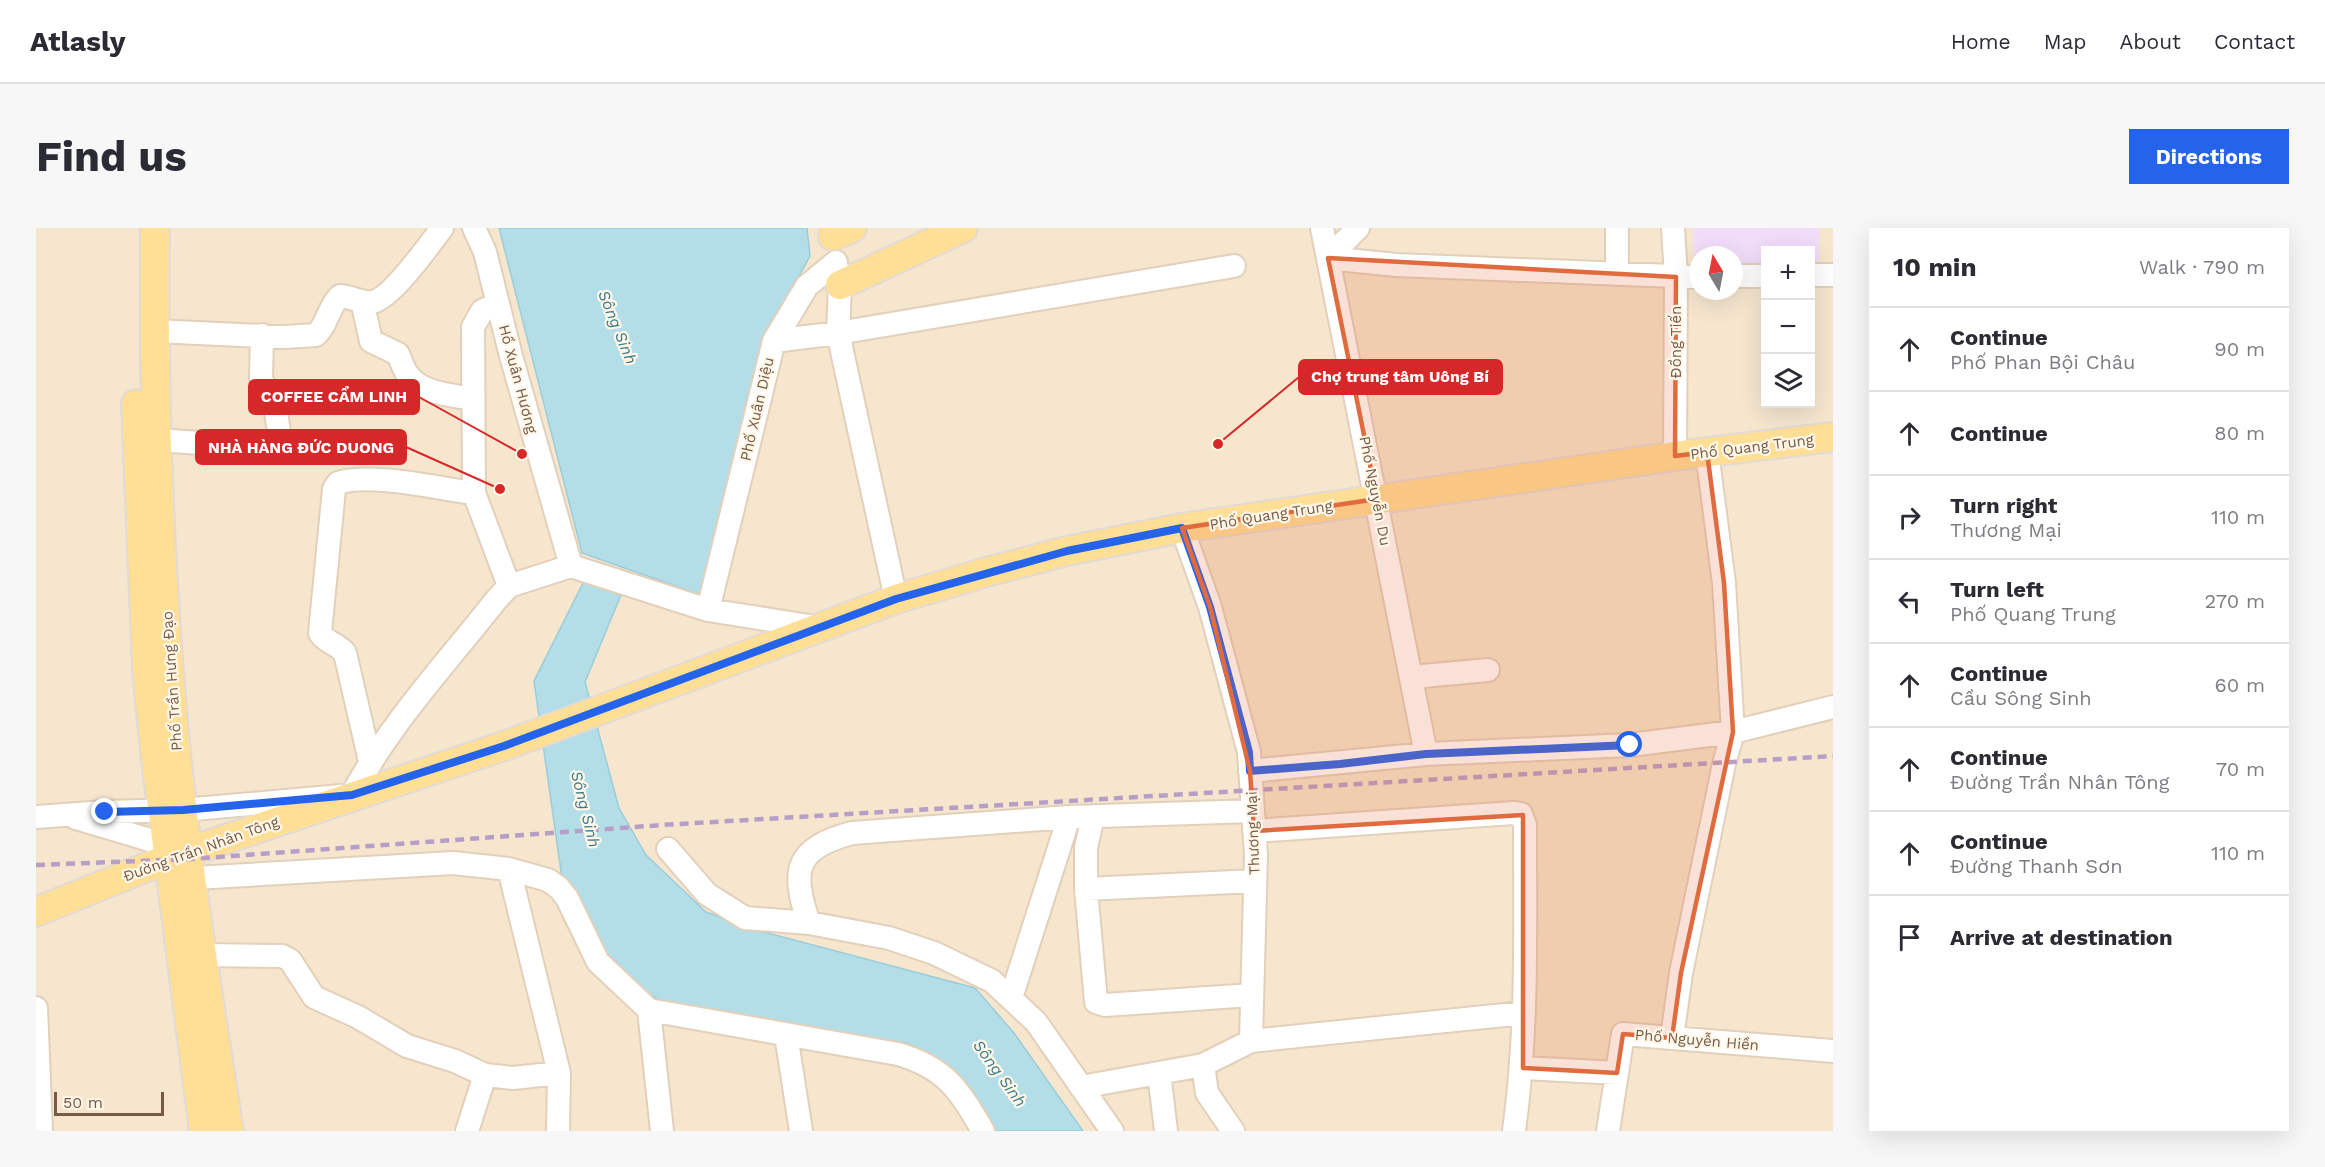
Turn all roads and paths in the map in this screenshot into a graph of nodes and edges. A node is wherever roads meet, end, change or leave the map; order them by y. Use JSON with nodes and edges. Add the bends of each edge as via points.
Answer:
{"nodes":[{"id":1,"x":137,"y":228,"type":"edge"},
{"id":2,"x":155,"y":228,"type":"edge"},
{"id":3,"x":442,"y":228,"type":"edge"},
{"id":4,"x":474,"y":228,"type":"edge"},
{"id":5,"x":963,"y":228,"type":"edge"},
{"id":6,"x":1322,"y":228,"type":"edge"},
{"id":7,"x":1358,"y":228,"type":"edge"},
{"id":8,"x":1617,"y":228,"type":"edge"},
{"id":9,"x":1673,"y":228,"type":"edge"},
{"id":10,"x":838,"y":248,"type":"edge"},
{"id":11,"x":1328,"y":258,"type":"junction"},
{"id":12,"x":1234,"y":266,"type":"dead end"},
{"id":13,"x":1617,"y":274,"type":"junction"},
{"id":14,"x":1815,"y":275,"type":"edge"},
{"id":15,"x":1833,"y":275,"type":"edge"},
{"id":16,"x":1743,"y":276,"type":"edge"},
{"id":17,"x":1761,"y":276,"type":"edge"},
{"id":18,"x":1687,"y":277,"type":"edge"},
{"id":19,"x":362,"y":301,"type":"junction"},
{"id":20,"x":498,"y":303,"type":"junction"},
{"id":21,"x":155,"y":331,"type":"junction"},
{"id":22,"x":838,"y":333,"type":"junction"},
{"id":23,"x":262,"y":335,"type":"junction"},
{"id":24,"x":774,"y":341,"type":"junction"},
{"id":25,"x":473,"y":399,"type":"junction"},
{"id":26,"x":1833,"y":437,"type":"edge"},
{"id":27,"x":147,"y":440,"type":"junction"},
{"id":28,"x":1707,"y":452,"type":"junction"},
{"id":29,"x":1675,"y":456,"type":"junction"},
{"id":30,"x":474,"y":493,"type":"junction"},
{"id":31,"x":1377,"y":499,"type":"junction"},
{"id":32,"x":1182,"y":528,"type":"junction"},
{"id":33,"x":571,"y":566,"type":"junction"},
{"id":34,"x":509,"y":586,"type":"junction"},
{"id":35,"x":896,"y":599,"type":"junction"},
{"id":36,"x":708,"y":610,"type":"junction"},
{"id":37,"x":822,"y":628,"type":"junction"},
{"id":38,"x":1488,"y":670,"type":"dead end"},
{"id":39,"x":1412,"y":677,"type":"junction"},
{"id":40,"x":1833,"y":707,"type":"edge"},
{"id":41,"x":1733,"y":732,"type":"junction"},
{"id":42,"x":504,"y":746,"type":"joint"},
{"id":43,"x":1426,"y":754,"type":"junction"},
{"id":44,"x":370,"y":761,"type":"junction"},
{"id":45,"x":1250,"y":771,"type":"junction"},
{"id":46,"x":352,"y":795,"type":"junction"},
{"id":47,"x":172,"y":811,"type":"junction"},
{"id":48,"x":66,"y":815,"type":"junction"},
{"id":49,"x":1093,"y":816,"type":"junction"},
{"id":50,"x":36,"y":817,"type":"edge"},
{"id":51,"x":1069,"y":817,"type":"junction"},
{"id":52,"x":1253,"y":821,"type":"junction"},
{"id":53,"x":668,"y":849,"type":"dead end"},
{"id":54,"x":177,"y":862,"type":"junction"},
{"id":55,"x":509,"y":868,"type":"junction"},
{"id":56,"x":1255,"y":881,"type":"junction"},
{"id":57,"x":1086,"y":890,"type":"junction"},
{"id":58,"x":36,"y":912,"type":"edge"},
{"id":59,"x":809,"y":923,"type":"junction"},
{"id":60,"x":201,"y":955,"type":"junction"},
{"id":61,"x":1252,"y":995,"type":"junction"},
{"id":62,"x":1011,"y":998,"type":"junction"},
{"id":63,"x":36,"y":1008,"type":"edge"},
{"id":64,"x":649,"y":1010,"type":"junction"},
{"id":65,"x":1524,"y":1013,"type":"junction"},
{"id":66,"x":786,"y":1035,"type":"junction"},
{"id":67,"x":1672,"y":1038,"type":"junction"},
{"id":68,"x":1251,"y":1041,"type":"junction"},
{"id":69,"x":1833,"y":1051,"type":"edge"},
{"id":70,"x":1203,"y":1065,"type":"junction"},
{"id":71,"x":1523,"y":1068,"type":"junction"},
{"id":72,"x":559,"y":1073,"type":"junction"},
{"id":73,"x":1159,"y":1073,"type":"junction"},
{"id":74,"x":1617,"y":1073,"type":"junction"},
{"id":75,"x":485,"y":1075,"type":"junction"},
{"id":76,"x":1081,"y":1087,"type":"junction"},
{"id":77,"x":42,"y":1131,"type":"edge"},
{"id":78,"x":204,"y":1131,"type":"edge"},
{"id":79,"x":229,"y":1131,"type":"edge"},
{"id":80,"x":467,"y":1131,"type":"edge"},
{"id":81,"x":558,"y":1131,"type":"edge"},
{"id":82,"x":662,"y":1131,"type":"edge"},
{"id":83,"x":801,"y":1131,"type":"edge"},
{"id":84,"x":983,"y":1131,"type":"edge"},
{"id":85,"x":1112,"y":1131,"type":"edge"},
{"id":86,"x":1166,"y":1131,"type":"edge"},
{"id":87,"x":1233,"y":1131,"type":"edge"},
{"id":88,"x":1514,"y":1131,"type":"edge"},
{"id":89,"x":1608,"y":1131,"type":"edge"}],
"edges":[{"from":1,"to":27,"type":"main road","name":"Phố Trần Hưng Đạo"},
{"from":2,"to":21,"type":"main road","name":"Phố Trần Hưng Đạo"},
{"from":3,"to":19,"type":"street","via":[[411,270],[380,298]]},
{"from":4,"to":20,"type":"street","name":"Hồ Xuân Hương","via":[[485,252]]},
{"from":5,"to":10,"type":"main road"},
{"from":6,"to":11,"type":"street","name":"Phố Nguyễn Du"},
{"from":7,"to":11,"type":"street"},
{"from":8,"to":13,"type":"street"},
{"from":9,"to":18,"type":"street","name":"Đồng Tiến"},
{"from":10,"to":22,"type":"street"},
{"from":10,"to":24,"type":"street","name":"Phố Xuân Diệu","via":[[807,286]]},
{"from":11,"to":13,"type":"street","via":[[1396,265]]},
{"from":11,"to":31,"type":"street","name":"Phố Nguyễn Du"},
{"from":12,"to":22,"type":"street"},
{"from":13,"to":18,"type":"street"},
{"from":14,"to":15,"type":"street"},
{"from":16,"to":17,"type":"street"},
{"from":18,"to":29,"type":"street","name":"Đồng Tiến"},
{"from":19,"to":23,"type":"street","via":[[340,296],[316,335]]},
{"from":19,"to":25,"type":"street","via":[[371,341],[398,354],[406,374],[416,384]]},
{"from":20,"to":25,"type":"street","via":[[482,311],[473,327]]},
{"from":20,"to":33,"type":"street","name":"Hồ Xuân Hương"},
{"from":21,"to":23,"type":"street"},
{"from":21,"to":27,"type":"main road","name":"Phố Trần Hưng Đạo"},
{"from":22,"to":24,"type":"street"},
{"from":22,"to":35,"type":"street"},
{"from":23,"to":27,"type":"street","via":[[261,378],[274,400],[280,438],[273,444],[245,446]]},
{"from":24,"to":36,"type":"street","name":"Phố Xuân Diệu"},
{"from":25,"to":30,"type":"street"},
{"from":26,"to":28,"type":"main road","name":"Phố Quang Trung"},
{"from":27,"to":47,"type":"main road","name":"Phố Trần Hưng Đạo","via":[[147,669]]},
{"from":28,"to":29,"type":"main road","name":"Phố Quang Trung"},
{"from":28,"to":41,"type":"street","via":[[1724,583]]},
{"from":29,"to":31,"type":"main road","name":"Phố Quang Trung"},
{"from":30,"to":34,"type":"street"},
{"from":30,"to":44,"type":"street","via":[[390,481],[350,480],[338,483],[334,489],[320,633],[345,653]]},
{"from":31,"to":32,"type":"main road","name":"Phố Quang Trung"},
{"from":31,"to":39,"type":"street","name":"Phố Nguyễn Du"},
{"from":32,"to":35,"type":"main road","name":"Phố Quang Trung","via":[[1067,551]]},
{"from":32,"to":45,"type":"street","name":"Thương Mại","via":[[1210,607],[1249,752]]},
{"from":33,"to":34,"type":"street"},
{"from":33,"to":36,"type":"street"},
{"from":34,"to":44,"type":"street"},
{"from":35,"to":37,"type":"main road","name":"Phố Quang Trung"},
{"from":36,"to":37,"type":"street"},
{"from":37,"to":42,"type":"main road","name":"Phố Quang Trung"},
{"from":38,"to":39,"type":"street"},
{"from":39,"to":43,"type":"street","name":"Phố Nguyễn Du"},
{"from":40,"to":41,"type":"street"},
{"from":41,"to":43,"type":"street","via":[[1630,745]]},
{"from":41,"to":67,"type":"street","via":[[1681,973]]},
{"from":42,"to":46,"type":"main road","name":"Đường Trần Nhân Tông"},
{"from":43,"to":45,"type":"street"},
{"from":44,"to":46,"type":"street"},
{"from":45,"to":52,"type":"street","name":"Thương Mại"},
{"from":46,"to":47,"type":"street"},
{"from":46,"to":54,"type":"main road","name":"Đường Trần Nhân Tông"},
{"from":47,"to":48,"type":"street"},
{"from":47,"to":54,"type":"main road","name":"Phố Trần Hưng Đạo"},
{"from":48,"to":50,"type":"street"},
{"from":48,"to":54,"type":"street"},
{"from":49,"to":51,"type":"street"},
{"from":49,"to":52,"type":"street"},
{"from":49,"to":57,"type":"street","via":[[1086,848]]},
{"from":51,"to":59,"type":"street","via":[[852,832],[824,840],[806,855],[799,875],[800,897]]},
{"from":51,"to":62,"type":"street"},
{"from":52,"to":56,"type":"street","name":"Thương Mại"},
{"from":52,"to":65,"type":"street","via":[[1521,814],[1526,825]]},
{"from":53,"to":59,"type":"street","via":[[707,894],[745,918]]},
{"from":54,"to":55,"type":"street","via":[[453,863]]},
{"from":54,"to":58,"type":"main road","name":"Đường Trần Nhân Tông"},
{"from":54,"to":60,"type":"main road","name":"Phố Trần Hưng Đạo"},
{"from":54,"to":78,"type":"main road","name":"Phố Trần Hưng Đạo"},
{"from":55,"to":64,"type":"street","via":[[548,880],[558,888],[567,898],[598,962]]},
{"from":55,"to":72,"type":"street"},
{"from":56,"to":57,"type":"street"},
{"from":56,"to":61,"type":"street","name":"Thương Mại"},
{"from":57,"to":61,"type":"street","via":[[1095,998],[1099,1004]]},
{"from":59,"to":62,"type":"street","via":[[889,938],[934,953],[992,981]]},
{"from":60,"to":75,"type":"street","via":[[282,956],[290,960],[306,988],[322,1003],[358,1017],[407,1046]]},
{"from":60,"to":79,"type":"main road","name":"Phố Trần Hưng Đạo"},
{"from":61,"to":68,"type":"street","name":"Thương Mại"},
{"from":62,"to":76,"type":"street","via":[[1036,1022]]},
{"from":63,"to":77,"type":"street"},
{"from":64,"to":66,"type":"street"},
{"from":64,"to":82,"type":"street"},
{"from":65,"to":68,"type":"street"},
{"from":65,"to":71,"type":"street"},
{"from":66,"to":83,"type":"street"},
{"from":66,"to":84,"type":"street","via":[[918,1060],[949,1079]]},
{"from":67,"to":69,"type":"street","name":"Phố Nguyễn Hiền"},
{"from":67,"to":74,"type":"street","name":"Phố Nguyễn Hiền","via":[[1623,1034]]},
{"from":68,"to":70,"type":"street"},
{"from":70,"to":73,"type":"street"},
{"from":70,"to":87,"type":"street","via":[[1207,1093]]},
{"from":71,"to":74,"type":"street"},
{"from":71,"to":88,"type":"street"},
{"from":72,"to":75,"type":"street","via":[[513,1078]]},
{"from":72,"to":81,"type":"street"},
{"from":73,"to":76,"type":"street"},
{"from":73,"to":86,"type":"street"},
{"from":74,"to":89,"type":"street","name":"Phố Nguyễn Hiền"},
{"from":75,"to":80,"type":"street"},
{"from":76,"to":85,"type":"street"}]}
